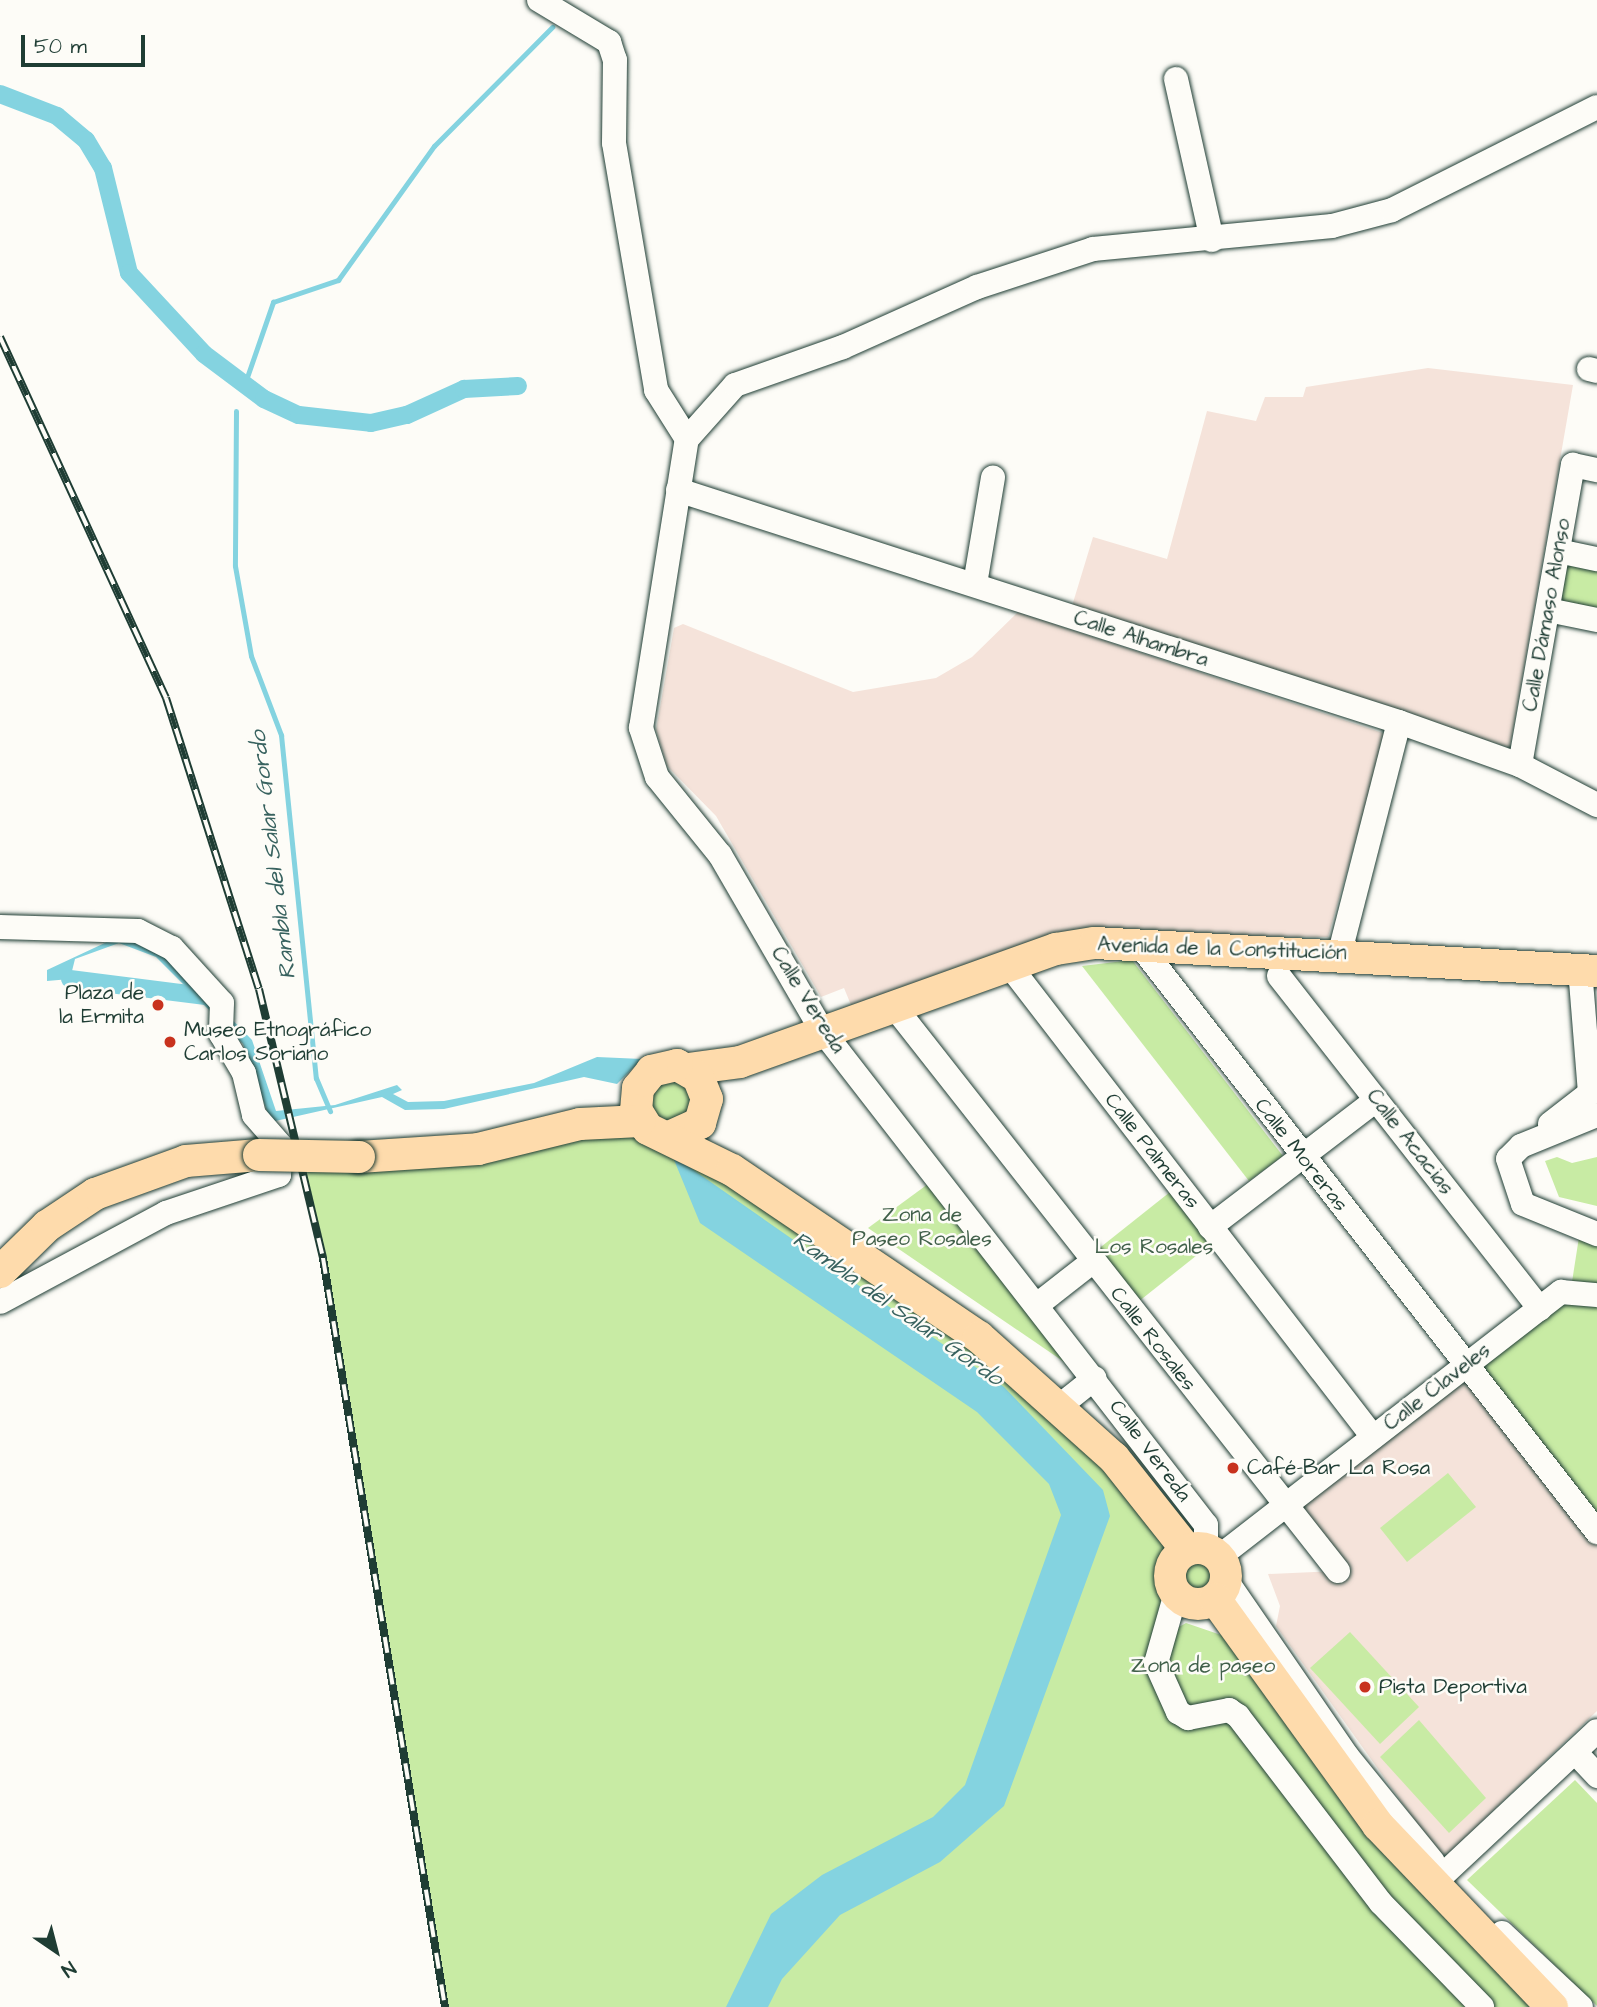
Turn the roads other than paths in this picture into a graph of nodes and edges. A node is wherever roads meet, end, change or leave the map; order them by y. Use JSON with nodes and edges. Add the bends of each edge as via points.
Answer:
{"nodes":[{"id":1,"x":539,"y":0,"type":"edge"},
{"id":2,"x":1177,"y":79,"type":"dead end"},
{"id":3,"x":1597,"y":107,"type":"edge"},
{"id":4,"x":1212,"y":240,"type":"junction"},
{"id":5,"x":687,"y":439,"type":"junction"},
{"id":6,"x":1597,"y":470,"type":"edge"},
{"id":7,"x":993,"y":478,"type":"dead end"},
{"id":8,"x":678,"y":490,"type":"junction"},
{"id":9,"x":1558,"y":551,"type":"junction"},
{"id":10,"x":1597,"y":559,"type":"edge"},
{"id":11,"x":975,"y":584,"type":"junction"},
{"id":12,"x":1548,"y":610,"type":"junction"},
{"id":13,"x":1597,"y":620,"type":"edge"},
{"id":14,"x":1399,"y":722,"type":"junction"},
{"id":15,"x":1520,"y":765,"type":"junction"},
{"id":16,"x":1597,"y":805,"type":"edge"},
{"id":17,"x":0,"y":927,"type":"edge"},
{"id":18,"x":1138,"y":943,"type":"junction"},
{"id":19,"x":1340,"y":952,"type":"junction"},
{"id":20,"x":1009,"y":965,"type":"junction"},
{"id":21,"x":1589,"y":970,"type":"edge"},
{"id":22,"x":1279,"y":976,"type":"dead end"},
{"id":23,"x":893,"y":1005,"type":"junction"},
{"id":24,"x":821,"y":1030,"type":"junction"},
{"id":25,"x":740,"y":1062,"type":"junction"},
{"id":26,"x":688,"y":1069,"type":"junction"},
{"id":27,"x":638,"y":1088,"type":"junction"},
{"id":28,"x":1376,"y":1100,"type":"junction"},
{"id":29,"x":705,"y":1108,"type":"junction"},
{"id":30,"x":1597,"y":1115,"type":"edge"},
{"id":31,"x":640,"y":1121,"type":"junction"},
{"id":32,"x":580,"y":1124,"type":"junction"},
{"id":33,"x":669,"y":1137,"type":"junction"},
{"id":34,"x":1521,"y":1146,"type":"junction"},
{"id":35,"x":1302,"y":1157,"type":"junction"},
{"id":36,"x":732,"y":1170,"type":"junction"},
{"id":37,"x":1210,"y":1227,"type":"junction"},
{"id":38,"x":1597,"y":1234,"type":"edge"},
{"id":39,"x":1092,"y":1262,"type":"junction"},
{"id":40,"x":0,"y":1272,"type":"edge"},
{"id":41,"x":1597,"y":1295,"type":"edge"},
{"id":42,"x":0,"y":1302,"type":"edge"},
{"id":43,"x":1037,"y":1305,"type":"junction"},
{"id":44,"x":1539,"y":1308,"type":"junction"},
{"id":45,"x":1465,"y":1366,"type":"junction"},
{"id":46,"x":1095,"y":1378,"type":"junction"},
{"id":47,"x":1061,"y":1405,"type":"junction"},
{"id":48,"x":1373,"y":1437,"type":"junction"},
{"id":49,"x":1286,"y":1506,"type":"junction"},
{"id":50,"x":1597,"y":1532,"type":"edge"},
{"id":51,"x":1210,"y":1567,"type":"junction"},
{"id":52,"x":1338,"y":1571,"type":"dead end"},
{"id":53,"x":1176,"y":1593,"type":"junction"},
{"id":54,"x":1597,"y":1731,"type":"edge"},
{"id":55,"x":1575,"y":1752,"type":"junction"},
{"id":56,"x":1597,"y":1776,"type":"edge"},
{"id":57,"x":1444,"y":1874,"type":"junction"},
{"id":58,"x":1482,"y":2007,"type":"edge"},
{"id":59,"x":1552,"y":2007,"type":"edge"},
{"id":60,"x":1581,"y":2007,"type":"edge"}],
"edges":[{"from":1,"to":5,"type":"street","via":[[609,42],[615,60],[614,143],[656,390]]},
{"from":2,"to":4,"type":"street"},
{"from":3,"to":4,"type":"street","name":"Calle Vereda","via":[[1392,210],[1332,226]]},
{"from":4,"to":5,"type":"street","name":"Calle Vereda","via":[[1093,249],[977,287],[843,347],[735,385],[701,416]]},
{"from":5,"to":8,"type":"street","name":"Calle Vereda"},
{"from":6,"to":9,"type":"street","name":"Calle Dámaso Alonso","via":[[1573,465]]},
{"from":7,"to":11,"type":"street"},
{"from":8,"to":11,"type":"street","name":"Calle Alhambra"},
{"from":8,"to":24,"type":"street","name":"Calle Vereda","via":[[642,728],[657,777],[720,855]]},
{"from":9,"to":10,"type":"street"},
{"from":9,"to":12,"type":"street","name":"Calle Dámaso Alonso"},
{"from":11,"to":14,"type":"street","name":"Calle Alhambra"},
{"from":12,"to":13,"type":"street"},
{"from":12,"to":15,"type":"street","name":"Calle Dámaso Alonso"},
{"from":14,"to":15,"type":"street","name":"Calle Alhambra"},
{"from":14,"to":19,"type":"street"},
{"from":15,"to":16,"type":"street","name":"Calle Alhambra"},
{"from":17,"to":42,"type":"street","via":[[138,930],[172,948],[222,1003],[220,1034],[244,1073],[254,1115],[281,1146],[279,1175],[166,1213]]},
{"from":18,"to":19,"type":"main road","name":"Avenida de la Constitución"},
{"from":18,"to":20,"type":"main road","name":"Avenida de la Constitución","via":[[1056,948]]},
{"from":18,"to":35,"type":"street","name":"Calle Moreras"},
{"from":19,"to":21,"type":"main road","name":"Avenida de la Constitución"},
{"from":20,"to":23,"type":"main road","name":"Avenida de la Constitución"},
{"from":20,"to":37,"type":"street","name":"Calle Palmeras"},
{"from":21,"to":34,"type":"street","via":[[1590,1093]]},
{"from":22,"to":28,"type":"street","name":"Calle Acacias"},
{"from":23,"to":24,"type":"main road","name":"Avenida de la Constitución"},
{"from":23,"to":39,"type":"street","name":"Calle Rosales"},
{"from":24,"to":25,"type":"main road","name":"Avenida de la Constitución"},
{"from":24,"to":43,"type":"street","name":"Calle Vereda"},
{"from":25,"to":26,"type":"main road"},
{"from":25,"to":29,"type":"main road"},
{"from":26,"to":27,"type":"main road","via":[[663,1066]]},
{"from":26,"to":29,"type":"main road"},
{"from":27,"to":31,"type":"main road"},
{"from":27,"to":32,"type":"main road"},
{"from":28,"to":35,"type":"street"},
{"from":28,"to":44,"type":"street","name":"Calle Acacias"},
{"from":29,"to":33,"type":"main road","via":[[691,1132]]},
{"from":29,"to":36,"type":"main road"},
{"from":30,"to":34,"type":"street"},
{"from":31,"to":32,"type":"main road"},
{"from":31,"to":33,"type":"main road"},
{"from":32,"to":40,"type":"main road","bridge":true,"via":[[473,1150],[186,1161],[95,1194],[47,1226]]},
{"from":33,"to":36,"type":"main road"},
{"from":34,"to":38,"type":"street","via":[[1508,1159],[1523,1204]]},
{"from":35,"to":37,"type":"street"},
{"from":35,"to":45,"type":"street","name":"Calle Moreras"},
{"from":36,"to":47,"type":"main road","via":[[979,1338]]},
{"from":37,"to":48,"type":"street","name":"Calle Palmeras"},
{"from":39,"to":43,"type":"street"},
{"from":39,"to":49,"type":"street","name":"Calle Rosales"},
{"from":41,"to":44,"type":"street","name":"Calle Claveles","via":[[1561,1292]]},
{"from":43,"to":46,"type":"street","name":"Calle Vereda"},
{"from":44,"to":45,"type":"street","name":"Calle Claveles"},
{"from":45,"to":48,"type":"street","name":"Calle Claveles"},
{"from":45,"to":50,"type":"street","name":"Calle Moreras"},
{"from":46,"to":47,"type":"street"},
{"from":46,"to":51,"type":"street","name":"Calle Vereda","via":[[1206,1525]]},
{"from":47,"to":51,"type":"main road"},
{"from":48,"to":49,"type":"street","name":"Calle Claveles"},
{"from":49,"to":51,"type":"street","name":"Calle Claveles"},
{"from":49,"to":52,"type":"street","name":"Calle Rosales"},
{"from":51,"to":53,"type":"main road","via":[[1196,1604]]},
{"from":51,"to":53,"type":"main road","via":[[1171,1569]]},
{"from":51,"to":57,"type":"street","via":[[1347,1756]]},
{"from":51,"to":59,"type":"main road","via":[[1378,1825]]},
{"from":53,"to":58,"type":"street","via":[[1156,1663],[1178,1712],[1188,1718],[1229,1710],[1238,1716],[1372,1893]]},
{"from":54,"to":55,"type":"street"},
{"from":55,"to":56,"type":"street"},
{"from":55,"to":57,"type":"street"},
{"from":57,"to":60,"type":"street"}]}
